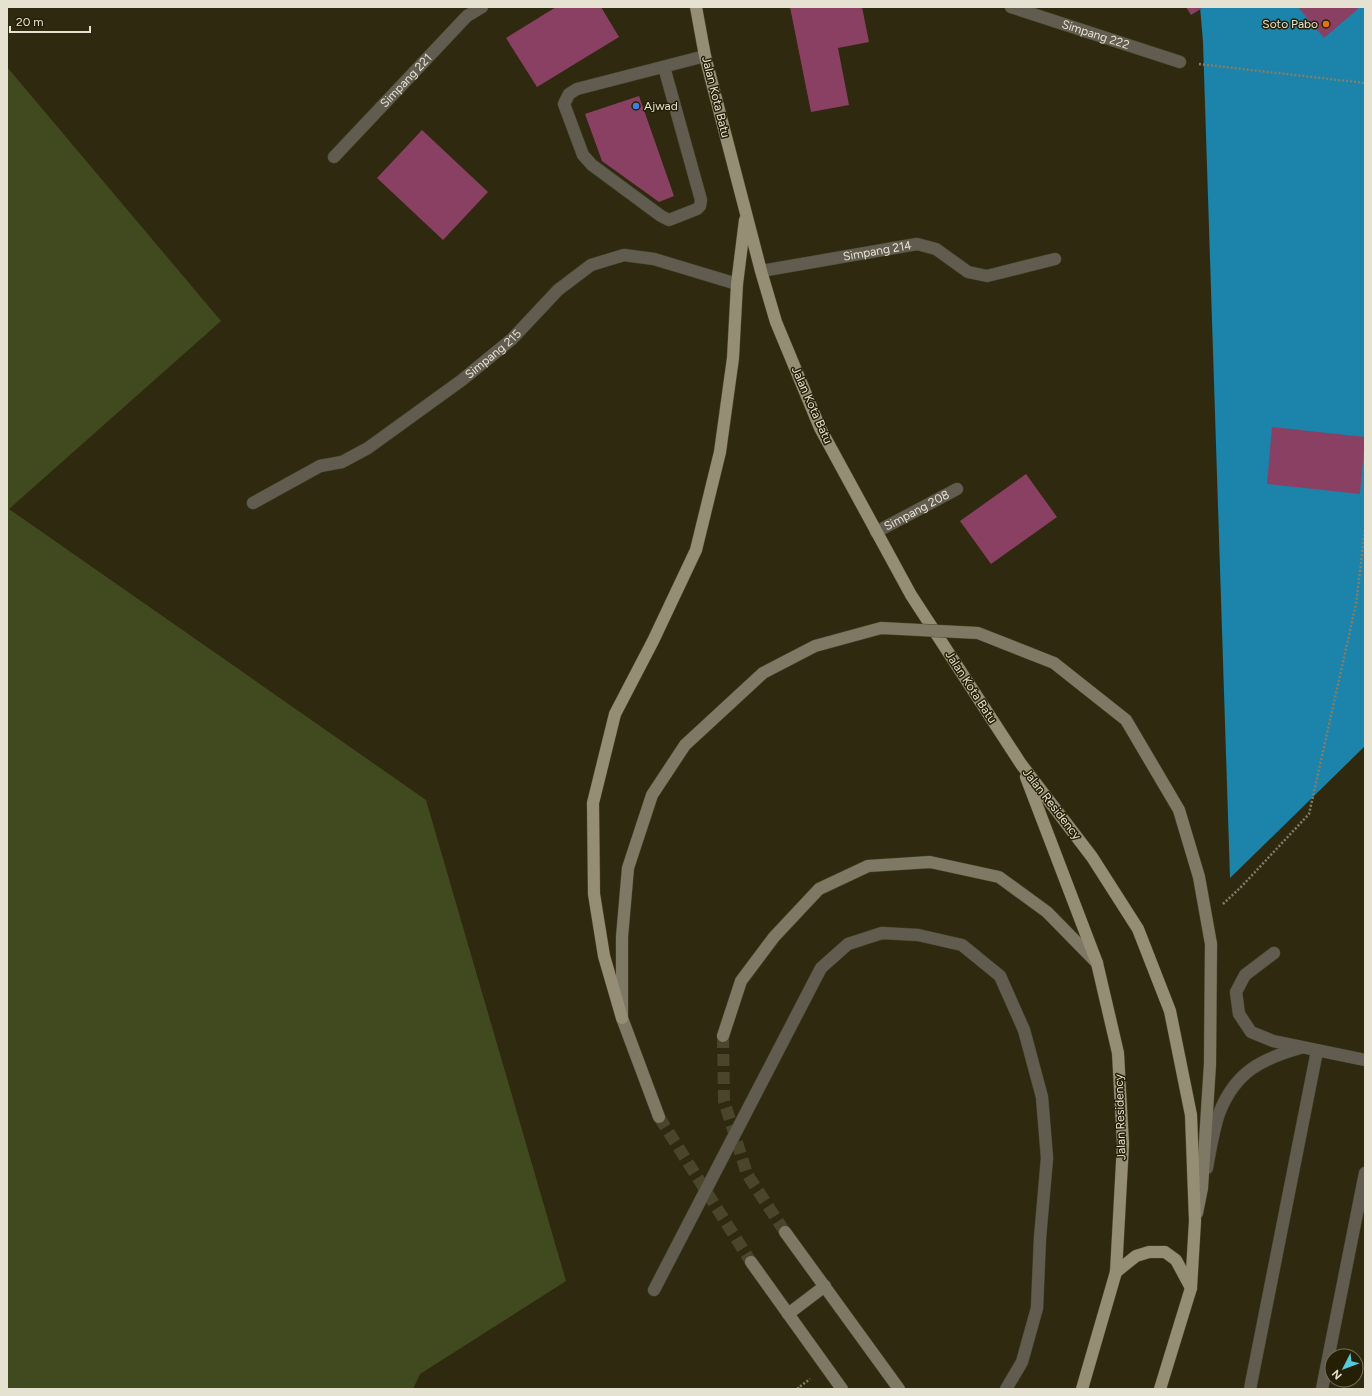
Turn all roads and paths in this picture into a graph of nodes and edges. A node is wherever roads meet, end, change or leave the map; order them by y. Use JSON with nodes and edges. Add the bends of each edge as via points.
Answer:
{"nodes":[{"id":1,"x":482,"y":7,"type":"edge"},
{"id":2,"x":696,"y":7,"type":"edge"},
{"id":3,"x":1011,"y":7,"type":"edge"},
{"id":4,"x":705,"y":56,"type":"junction"},
{"id":5,"x":1180,"y":62,"type":"joint"},
{"id":6,"x":664,"y":67,"type":"junction"},
{"id":7,"x":1365,"y":83,"type":"edge"},
{"id":8,"x":334,"y":157,"type":"dead end"},
{"id":9,"x":746,"y":213,"type":"junction"},
{"id":10,"x":1055,"y":259,"type":"dead end"},
{"id":11,"x":761,"y":271,"type":"junction"},
{"id":12,"x":738,"y":284,"type":"junction"},
{"id":13,"x":957,"y":489,"type":"dead end"},
{"id":14,"x":253,"y":503,"type":"dead end"},
{"id":15,"x":1365,"y":530,"type":"edge"},
{"id":16,"x":876,"y":532,"type":"junction"},
{"id":17,"x":1021,"y":764,"type":"junction"},
{"id":18,"x":1242,"y":886,"type":"dead end"},
{"id":19,"x":1274,"y":953,"type":"dead end"},
{"id":20,"x":1097,"y":963,"type":"junction"},
{"id":21,"x":622,"y":1018,"type":"junction"},
{"id":22,"x":723,"y":1036,"type":"tunnel mouth"},
{"id":23,"x":1301,"y":1048,"type":"junction"},
{"id":24,"x":1317,"y":1051,"type":"junction"},
{"id":25,"x":1365,"y":1060,"type":"edge"},
{"id":26,"x":659,"y":1117,"type":"tunnel mouth"},
{"id":27,"x":1365,"y":1172,"type":"edge"},
{"id":28,"x":1202,"y":1188,"type":"junction"},
{"id":29,"x":1195,"y":1221,"type":"junction"},
{"id":30,"x":785,"y":1232,"type":"tunnel mouth"},
{"id":31,"x":751,"y":1262,"type":"tunnel mouth"},
{"id":32,"x":1116,"y":1272,"type":"junction"},
{"id":33,"x":825,"y":1286,"type":"junction"},
{"id":34,"x":1191,"y":1288,"type":"junction"},
{"id":35,"x":654,"y":1290,"type":"dead end"},
{"id":36,"x":788,"y":1314,"type":"junction"},
{"id":37,"x":840,"y":1386,"type":"edge"},
{"id":38,"x":899,"y":1389,"type":"edge"},
{"id":39,"x":1006,"y":1389,"type":"edge"},
{"id":40,"x":1082,"y":1389,"type":"edge"},
{"id":41,"x":1160,"y":1389,"type":"edge"},
{"id":42,"x":1250,"y":1389,"type":"edge"},
{"id":43,"x":1322,"y":1389,"type":"edge"}],
"edges":[{"from":1,"to":8,"type":"street","name":"Simpang 221","via":[[467,16]]},
{"from":2,"to":4,"type":"main road","name":"Jalan Kota Batu"},
{"from":3,"to":5,"type":"street","name":"Simpang 222"},
{"from":4,"to":6,"type":"street"},
{"from":4,"to":9,"type":"main road","name":"Jalan Kota Batu"},
{"from":5,"to":7,"type":"path"},
{"from":6,"to":6,"type":"street","via":[[577,88],[569,94],[564,104],[583,155],[592,165],[669,220],[697,209],[701,200]]},
{"from":9,"to":11,"type":"main road","name":"Jalan Kota Batu"},
{"from":9,"to":12,"type":"main road"},
{"from":10,"to":11,"type":"street","name":"Simpang 214","via":[[987,276],[968,272],[936,249],[917,244]]},
{"from":11,"to":16,"type":"main road","name":"Jalan Kota Batu","via":[[776,322],[820,428]]},
{"from":12,"to":14,"type":"street","name":"Simpang 215","via":[[654,259],[624,255],[591,265],[558,290],[512,339],[462,380],[368,448],[342,462],[320,466]]},
{"from":12,"to":21,"type":"main road","via":[[733,358],[720,452],[696,550],[615,714],[593,803],[594,894],[604,956]]},
{"from":13,"to":16,"type":"street","name":"Simpang 208"},
{"from":15,"to":18,"type":"path","via":[[1356,604],[1309,814]]},
{"from":16,"to":17,"type":"main road","name":"Jalan Kota Batu","via":[[910,595]]},
{"from":17,"to":20,"type":"main road","name":"Jalan Residency"},
{"from":17,"to":29,"type":"main road","name":"Jalan Residency","via":[[1092,857],[1138,929],[1170,1012],[1191,1115]]},
{"from":19,"to":23,"type":"street","via":[[1245,975],[1236,992],[1239,1014],[1251,1032]]},
{"from":20,"to":22,"type":"main road","via":[[1047,912],[999,877],[930,862],[868,866],[819,889],[774,936],[741,981]]},
{"from":20,"to":32,"type":"main road","name":"Jalan Residency","via":[[1118,1054],[1123,1144]]},
{"from":21,"to":26,"type":"main road"},
{"from":21,"to":28,"type":"main road","bridge":true,"via":[[622,937],[628,868],[652,795],[685,745],[763,673],[815,646],[881,628],[978,633],[1054,663],[1126,720],[1179,810],[1199,877],[1211,944],[1210,1064]]},
{"from":23,"to":24,"type":"street"},
{"from":23,"to":28,"type":"street","via":[[1277,1054],[1247,1071],[1231,1088],[1219,1112]]},
{"from":24,"to":25,"type":"street"},
{"from":24,"to":42,"type":"street"},
{"from":27,"to":43,"type":"street"},
{"from":28,"to":29,"type":"main road"},
{"from":29,"to":34,"type":"main road","name":"Jalan Residency"},
{"from":30,"to":33,"type":"main road"},
{"from":31,"to":36,"type":"main road"},
{"from":32,"to":34,"type":"main road","via":[[1136,1256],[1149,1252],[1165,1252],[1176,1260]]},
{"from":32,"to":40,"type":"main road","name":"Jalan Residency"},
{"from":33,"to":36,"type":"main road"},
{"from":33,"to":38,"type":"main road"},
{"from":34,"to":41,"type":"main road","name":"Jalan Residency"},
{"from":35,"to":39,"type":"street","via":[[821,968],[848,944],[882,933],[918,935],[962,945],[1000,976],[1024,1030],[1042,1097],[1047,1158],[1037,1308],[1022,1362]]},
{"from":36,"to":37,"type":"main road"}]}
